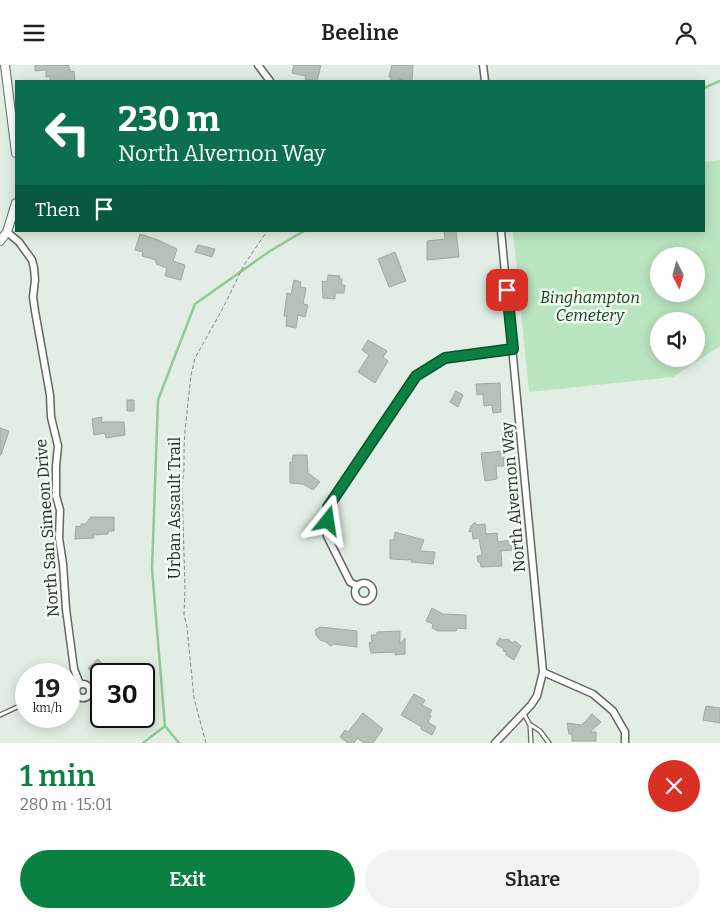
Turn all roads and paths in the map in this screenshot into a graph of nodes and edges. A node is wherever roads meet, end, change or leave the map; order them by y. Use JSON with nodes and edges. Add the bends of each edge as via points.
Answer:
{"nodes":[{"id":1,"x":5,"y":65,"type":"edge"},
{"id":2,"x":258,"y":65,"type":"edge"},
{"id":3,"x":483,"y":65,"type":"edge"},
{"id":4,"x":269,"y":80,"type":"edge"},
{"id":5,"x":485,"y":80,"type":"edge"},
{"id":6,"x":15,"y":145,"type":"edge"},
{"id":7,"x":15,"y":206,"type":"edge"},
{"id":8,"x":7,"y":232,"type":"junction"},
{"id":9,"x":265,"y":232,"type":"edge"},
{"id":10,"x":501,"y":232,"type":"edge"},
{"id":11,"x":0,"y":241,"type":"edge"},
{"id":12,"x":513,"y":349,"type":"junction"},
{"id":13,"x":357,"y":586,"type":"dead end"},
{"id":14,"x":73,"y":663,"type":"edge"},
{"id":15,"x":543,"y":672,"type":"junction"},
{"id":16,"x":15,"y":708,"type":"edge"},
{"id":17,"x":523,"y":714,"type":"junction"},
{"id":18,"x":0,"y":715,"type":"edge"},
{"id":19,"x":530,"y":725,"type":"junction"},
{"id":20,"x":206,"y":743,"type":"edge"},
{"id":21,"x":495,"y":743,"type":"edge"},
{"id":22,"x":532,"y":743,"type":"edge"},
{"id":23,"x":549,"y":743,"type":"edge"},
{"id":24,"x":625,"y":743,"type":"edge"}],
"edges":[{"from":1,"to":6,"type":"street"},
{"from":2,"to":4,"type":"street"},
{"from":3,"to":5,"type":"street"},
{"from":7,"to":8,"type":"street"},
{"from":8,"to":11,"type":"street"},
{"from":8,"to":14,"type":"street","name":"North San Simeon Drive","via":[[32,260],[34,268],[34,311],[58,446],[56,496],[60,510],[59,538]]},
{"from":9,"to":20,"type":"path","name":"Urban Assault Trail","via":[[244,265],[195,358],[191,375],[182,485],[184,615],[194,698]]},
{"from":10,"to":12,"type":"street","name":"North Alvernon Way"},
{"from":12,"to":13,"type":"street","via":[[445,358],[416,376],[333,499],[328,507],[327,536],[350,582]]},
{"from":12,"to":15,"type":"street","name":"North Alvernon Way"},
{"from":15,"to":17,"type":"street","name":"North Alvernon Way","via":[[537,696]]},
{"from":15,"to":24,"type":"street","via":[[593,693],[613,711],[625,732]]},
{"from":16,"to":18,"type":"lane"},
{"from":17,"to":19,"type":"lane"},
{"from":17,"to":21,"type":"street","name":"North Alvernon Way"},
{"from":19,"to":22,"type":"lane"},
{"from":19,"to":23,"type":"lane","via":[[540,731]]}]}
